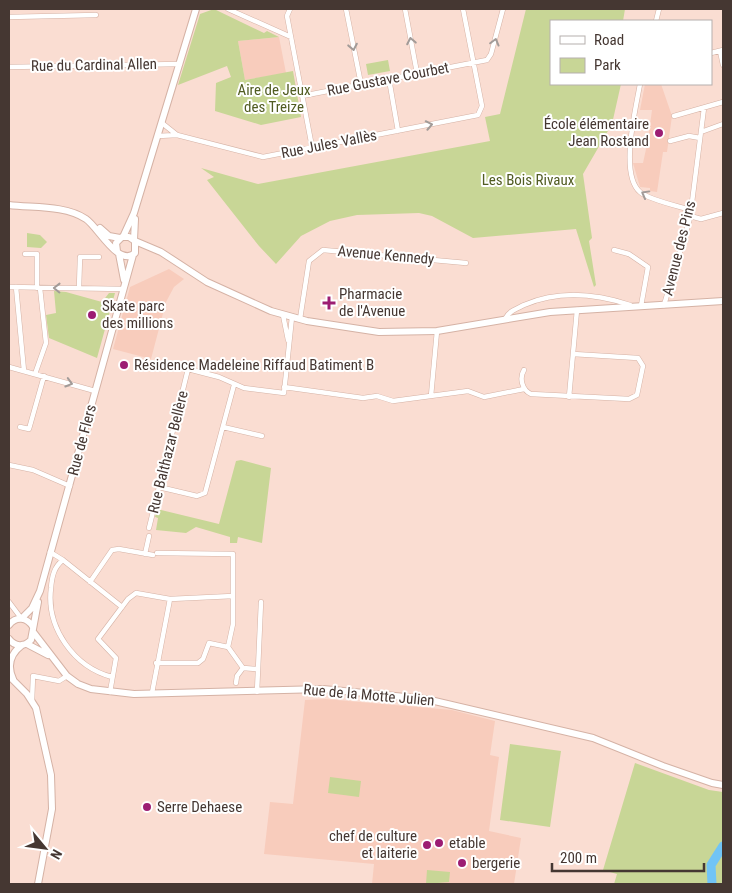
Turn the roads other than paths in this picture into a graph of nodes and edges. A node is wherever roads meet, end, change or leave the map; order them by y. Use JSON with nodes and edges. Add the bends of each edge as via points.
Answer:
{"nodes":[{"id":1,"x":196,"y":9,"type":"edge"},
{"id":2,"x":228,"y":9,"type":"edge"},
{"id":3,"x":290,"y":9,"type":"edge"},
{"id":4,"x":346,"y":9,"type":"edge"},
{"id":5,"x":405,"y":9,"type":"edge"},
{"id":6,"x":464,"y":9,"type":"edge"},
{"id":7,"x":503,"y":9,"type":"edge"},
{"id":8,"x":96,"y":15,"type":"dead end"},
{"id":9,"x":9,"y":17,"type":"edge"},
{"id":10,"x":291,"y":37,"type":"junction"},
{"id":11,"x":722,"y":50,"type":"edge"},
{"id":12,"x":473,"y":62,"type":"junction"},
{"id":13,"x":180,"y":64,"type":"junction"},
{"id":14,"x":723,"y":65,"type":"edge"},
{"id":15,"x":9,"y":67,"type":"edge"},
{"id":16,"x":417,"y":73,"type":"junction"},
{"id":17,"x":389,"y":79,"type":"junction"},
{"id":18,"x":361,"y":84,"type":"junction"},
{"id":19,"x":640,"y":85,"type":"edge"},
{"id":20,"x":302,"y":96,"type":"junction"},
{"id":21,"x":723,"y":102,"type":"edge"},
{"id":22,"x":704,"y":108,"type":"junction"},
{"id":23,"x":674,"y":116,"type":"dead end"},
{"id":24,"x":703,"y":117,"type":"junction"},
{"id":25,"x":162,"y":123,"type":"junction"},
{"id":26,"x":723,"y":124,"type":"edge"},
{"id":27,"x":713,"y":127,"type":"junction"},
{"id":28,"x":398,"y":131,"type":"junction"},
{"id":29,"x":701,"y":132,"type":"junction"},
{"id":30,"x":178,"y":135,"type":"junction"},
{"id":31,"x":158,"y":136,"type":"junction"},
{"id":32,"x":700,"y":138,"type":"junction"},
{"id":33,"x":670,"y":141,"type":"dead end"},
{"id":34,"x":312,"y":147,"type":"junction"},
{"id":35,"x":140,"y":195,"type":"junction"},
{"id":36,"x":9,"y":204,"type":"edge"},
{"id":37,"x":691,"y":210,"type":"junction"},
{"id":38,"x":723,"y":213,"type":"edge"},
{"id":39,"x":690,"y":216,"type":"junction"},
{"id":40,"x":122,"y":237,"type":"junction"},
{"id":41,"x":135,"y":241,"type":"junction"},
{"id":42,"x":614,"y":250,"type":"dead end"},
{"id":43,"x":118,"y":253,"type":"junction"},
{"id":44,"x":25,"y":254,"type":"dead end"},
{"id":45,"x":134,"y":254,"type":"junction"},
{"id":46,"x":99,"y":257,"type":"dead end"},
{"id":47,"x":172,"y":259,"type":"junction"},
{"id":48,"x":466,"y":263,"type":"dead end"},
{"id":49,"x":9,"y":287,"type":"edge"},
{"id":50,"x":16,"y":287,"type":"junction"},
{"id":51,"x":38,"y":288,"type":"junction"},
{"id":52,"x":79,"y":288,"type":"junction"},
{"id":53,"x":123,"y":289,"type":"junction"},
{"id":54,"x":723,"y":301,"type":"edge"},
{"id":55,"x":664,"y":305,"type":"junction"},
{"id":56,"x":637,"y":306,"type":"junction"},
{"id":57,"x":577,"y":310,"type":"junction"},
{"id":58,"x":283,"y":315,"type":"junction"},
{"id":59,"x":292,"y":317,"type":"junction"},
{"id":60,"x":300,"y":319,"type":"junction"},
{"id":61,"x":505,"y":319,"type":"junction"},
{"id":62,"x":437,"y":331,"type":"junction"},
{"id":63,"x":289,"y":345,"type":"junction"},
{"id":64,"x":573,"y":354,"type":"junction"},
{"id":65,"x":9,"y":367,"type":"edge"},
{"id":66,"x":524,"y":370,"type":"dead end"},
{"id":67,"x":24,"y":371,"type":"junction"},
{"id":68,"x":35,"y":374,"type":"junction"},
{"id":69,"x":44,"y":376,"type":"junction"},
{"id":70,"x":234,"y":384,"type":"junction"},
{"id":71,"x":284,"y":387,"type":"junction"},
{"id":72,"x":524,"y":389,"type":"junction"},
{"id":73,"x":95,"y":391,"type":"junction"},
{"id":74,"x":431,"y":396,"type":"junction"},
{"id":75,"x":568,"y":397,"type":"junction"},
{"id":76,"x":20,"y":427,"type":"dead end"},
{"id":77,"x":223,"y":427,"type":"junction"},
{"id":78,"x":262,"y":436,"type":"dead end"},
{"id":79,"x":9,"y":465,"type":"edge"},
{"id":80,"x":70,"y":486,"type":"junction"},
{"id":81,"x":159,"y":486,"type":"junction"},
{"id":82,"x":149,"y":528,"type":"dead end"},
{"id":83,"x":149,"y":536,"type":"dead end"},
{"id":84,"x":50,"y":552,"type":"junction"},
{"id":85,"x":146,"y":554,"type":"junction"},
{"id":86,"x":63,"y":560,"type":"junction"},
{"id":87,"x":90,"y":582,"type":"junction"},
{"id":88,"x":40,"y":591,"type":"junction"},
{"id":89,"x":233,"y":596,"type":"junction"},
{"id":90,"x":170,"y":599,"type":"junction"},
{"id":91,"x":9,"y":602,"type":"edge"},
{"id":92,"x":261,"y":602,"type":"dead end"},
{"id":93,"x":122,"y":607,"type":"junction"},
{"id":94,"x":21,"y":618,"type":"junction"},
{"id":95,"x":9,"y":624,"type":"edge"},
{"id":96,"x":34,"y":631,"type":"junction"},
{"id":97,"x":9,"y":639,"type":"edge"},
{"id":98,"x":25,"y":645,"type":"junction"},
{"id":99,"x":228,"y":647,"type":"junction"},
{"id":100,"x":54,"y":660,"type":"junction"},
{"id":101,"x":156,"y":663,"type":"junction"},
{"id":102,"x":243,"y":668,"type":"junction"},
{"id":103,"x":256,"y":669,"type":"junction"},
{"id":104,"x":66,"y":676,"type":"junction"},
{"id":105,"x":112,"y":677,"type":"junction"},
{"id":106,"x":11,"y":678,"type":"edge"},
{"id":107,"x":236,"y":683,"type":"dead end"},
{"id":108,"x":110,"y":692,"type":"junction"},
{"id":109,"x":257,"y":692,"type":"junction"},
{"id":110,"x":152,"y":693,"type":"junction"},
{"id":111,"x":32,"y":701,"type":"junction"},
{"id":112,"x":723,"y":785,"type":"edge"},
{"id":113,"x":38,"y":884,"type":"edge"}],
"edges":[{"from":1,"to":13,"type":"street"},
{"from":2,"to":10,"type":"street"},
{"from":3,"to":10,"type":"street","via":[[287,14]]},
{"from":4,"to":18,"type":"street","one_way":true},
{"from":16,"to":5,"type":"street","one_way":true},
{"from":6,"to":12,"type":"street"},
{"from":12,"to":7,"type":"street","name":"Rue Gustave Courbet","one_way":true,"via":[[487,60],[491,56]]},
{"from":8,"to":9,"type":"street"},
{"from":10,"to":20,"type":"street"},
{"from":11,"to":14,"type":"street"},
{"from":12,"to":16,"type":"street","name":"Rue Gustave Courbet"},
{"from":28,"to":12,"type":"street","name":"Rue Jules Vallès","one_way":true,"via":[[476,115],[481,111]]},
{"from":13,"to":15,"type":"street","name":"Rue du Cardinal Allen"},
{"from":13,"to":25,"type":"street"},
{"from":16,"to":17,"type":"street","name":"Rue Gustave Courbet"},
{"from":17,"to":18,"type":"street","name":"Rue Gustave Courbet"},
{"from":17,"to":28,"type":"street"},
{"from":18,"to":20,"type":"street","name":"Rue Gustave Courbet"},
{"from":37,"to":19,"type":"street","one_way":true,"via":[[646,196],[636,187],[629,162]]},
{"from":20,"to":34,"type":"street"},
{"from":21,"to":22,"type":"street"},
{"from":22,"to":23,"type":"street"},
{"from":22,"to":24,"type":"street","name":"Avenue des Pins"},
{"from":24,"to":27,"type":"street"},
{"from":24,"to":29,"type":"street","name":"Avenue des Pins"},
{"from":25,"to":30,"type":"street","name":"Rue Jules Vallès"},
{"from":25,"to":31,"type":"street"},
{"from":26,"to":27,"type":"street"},
{"from":27,"to":29,"type":"street"},
{"from":28,"to":34,"type":"street","name":"Rue Jules Vallès"},
{"from":29,"to":32,"type":"street","name":"Avenue des Pins"},
{"from":30,"to":31,"type":"street","name":"Rue Jules Vallès"},
{"from":30,"to":34,"type":"street","name":"Rue Jules Vallès","via":[[257,157]]},
{"from":31,"to":35,"type":"street"},
{"from":32,"to":33,"type":"street","via":[[689,136]]},
{"from":32,"to":37,"type":"street","name":"Avenue des Pins"},
{"from":35,"to":40,"type":"street","via":[[128,231]]},
{"from":35,"to":41,"type":"street","via":[[134,221]]},
{"from":36,"to":40,"type":"street","via":[[76,210],[89,217],[108,236]]},
{"from":36,"to":43,"type":"street","via":[[76,214],[91,223]]},
{"from":37,"to":39,"type":"street","name":"Avenue des Pins"},
{"from":38,"to":39,"type":"street","via":[[701,220]]},
{"from":39,"to":55,"type":"street","name":"Avenue des Pins"},
{"from":40,"to":41,"type":"street"},
{"from":40,"to":43,"type":"street","via":[[116,244]]},
{"from":41,"to":45,"type":"street"},
{"from":41,"to":47,"type":"street"},
{"from":42,"to":56,"type":"street","via":[[629,254],[648,267]]},
{"from":43,"to":45,"type":"street","via":[[127,257]]},
{"from":43,"to":53,"type":"street","name":"Rue de Flers","via":[[124,274]]},
{"from":44,"to":51,"type":"street","via":[[37,254]]},
{"from":45,"to":47,"type":"street","via":[[149,250]]},
{"from":45,"to":53,"type":"street","name":"Rue de Flers"},
{"from":46,"to":52,"type":"street","via":[[80,257]]},
{"from":47,"to":58,"type":"street","via":[[215,286]]},
{"from":48,"to":60,"type":"street","name":"Avenue Kennedy","via":[[323,250],[308,264]]},
{"from":49,"to":50,"type":"street"},
{"from":50,"to":51,"type":"street"},
{"from":50,"to":67,"type":"street"},
{"from":52,"to":51,"type":"street","one_way":true},
{"from":51,"to":68,"type":"street","via":[[46,343]]},
{"from":52,"to":53,"type":"street"},
{"from":53,"to":73,"type":"street","name":"Rue de Flers"},
{"from":54,"to":55,"type":"street"},
{"from":55,"to":56,"type":"street"},
{"from":56,"to":57,"type":"street"},
{"from":56,"to":61,"type":"street","via":[[586,295],[558,295],[514,309]]},
{"from":57,"to":61,"type":"street"},
{"from":57,"to":64,"type":"street"},
{"from":58,"to":59,"type":"street"},
{"from":58,"to":63,"type":"street"},
{"from":59,"to":60,"type":"street"},
{"from":59,"to":63,"type":"street"},
{"from":60,"to":62,"type":"street","via":[[384,332]]},
{"from":61,"to":62,"type":"street"},
{"from":62,"to":74,"type":"street"},
{"from":63,"to":71,"type":"street"},
{"from":64,"to":75,"type":"street"},
{"from":64,"to":75,"type":"street","via":[[636,357],[643,366],[639,391],[633,398]]},
{"from":65,"to":67,"type":"street"},
{"from":66,"to":72,"type":"street","via":[[521,374]]},
{"from":67,"to":68,"type":"street"},
{"from":68,"to":69,"type":"street"},
{"from":69,"to":73,"type":"street","one_way":true},
{"from":69,"to":76,"type":"street","via":[[29,429]]},
{"from":70,"to":71,"type":"street","via":[[284,394]]},
{"from":70,"to":77,"type":"street"},
{"from":70,"to":81,"type":"street","name":"Rue Balthazar Bellère","via":[[188,369]]},
{"from":71,"to":74,"type":"street","via":[[366,398],[377,396],[393,401]]},
{"from":72,"to":74,"type":"street","via":[[484,397],[470,391]]},
{"from":72,"to":75,"type":"street","via":[[531,394]]},
{"from":73,"to":80,"type":"street","name":"Rue de Flers"},
{"from":77,"to":78,"type":"street"},
{"from":77,"to":81,"type":"street","via":[[205,493],[197,496]]},
{"from":79,"to":80,"type":"street","via":[[32,470]]},
{"from":80,"to":84,"type":"street","name":"Rue de Flers"},
{"from":81,"to":82,"type":"street","name":"Rue Balthazar Bellère"},
{"from":83,"to":85,"type":"street"},
{"from":84,"to":86,"type":"street"},
{"from":84,"to":88,"type":"street","name":"Rue de Flers"},
{"from":85,"to":87,"type":"street","via":[[112,550]]},
{"from":85,"to":89,"type":"street","via":[[233,554]]},
{"from":86,"to":87,"type":"street"},
{"from":86,"to":105,"type":"street","via":[[55,569],[51,589],[51,609],[56,628],[77,658]]},
{"from":87,"to":93,"type":"street"},
{"from":88,"to":94,"type":"street","name":"Rue de Flers","via":[[32,608]]},
{"from":88,"to":96,"type":"street","name":"Rue de Flers"},
{"from":89,"to":90,"type":"street"},
{"from":89,"to":99,"type":"street","via":[[233,624]]},
{"from":90,"to":93,"type":"street","via":[[138,593]]},
{"from":90,"to":101,"type":"street"},
{"from":91,"to":94,"type":"street"},
{"from":92,"to":103,"type":"street"},
{"from":93,"to":105,"type":"street","via":[[98,638],[116,656]]},
{"from":94,"to":95,"type":"street"},
{"from":94,"to":96,"type":"street","name":"Rue de la Motte Julien","via":[[29,621]]},
{"from":96,"to":98,"type":"street"},
{"from":96,"to":100,"type":"street","name":"Rue de la Motte Julien"},
{"from":97,"to":98,"type":"street","name":"Rue de la Motte Julien","via":[[15,644]]},
{"from":98,"to":100,"type":"street","name":"Rue de la Motte Julien","via":[[41,649]]},
{"from":98,"to":106,"type":"street","via":[[14,653],[10,662]]},
{"from":99,"to":101,"type":"street","via":[[209,643],[198,663]]},
{"from":99,"to":102,"type":"street"},
{"from":100,"to":104,"type":"street","name":"Rue de la Motte Julien"},
{"from":101,"to":110,"type":"street"},
{"from":102,"to":103,"type":"street"},
{"from":102,"to":107,"type":"street"},
{"from":103,"to":109,"type":"street"},
{"from":104,"to":108,"type":"street","name":"Rue de la Motte Julien","via":[[85,687]]},
{"from":104,"to":111,"type":"street","via":[[59,681],[33,676]]},
{"from":105,"to":108,"type":"street"},
{"from":106,"to":111,"type":"street"},
{"from":108,"to":110,"type":"street","name":"Rue de la Motte Julien"},
{"from":109,"to":110,"type":"street","name":"Rue de la Motte Julien"},
{"from":109,"to":112,"type":"street","name":"Rue de la Motte Julien","via":[[323,689],[435,700],[593,738],[663,766]]},
{"from":111,"to":113,"type":"street","via":[[53,791]]}]}
